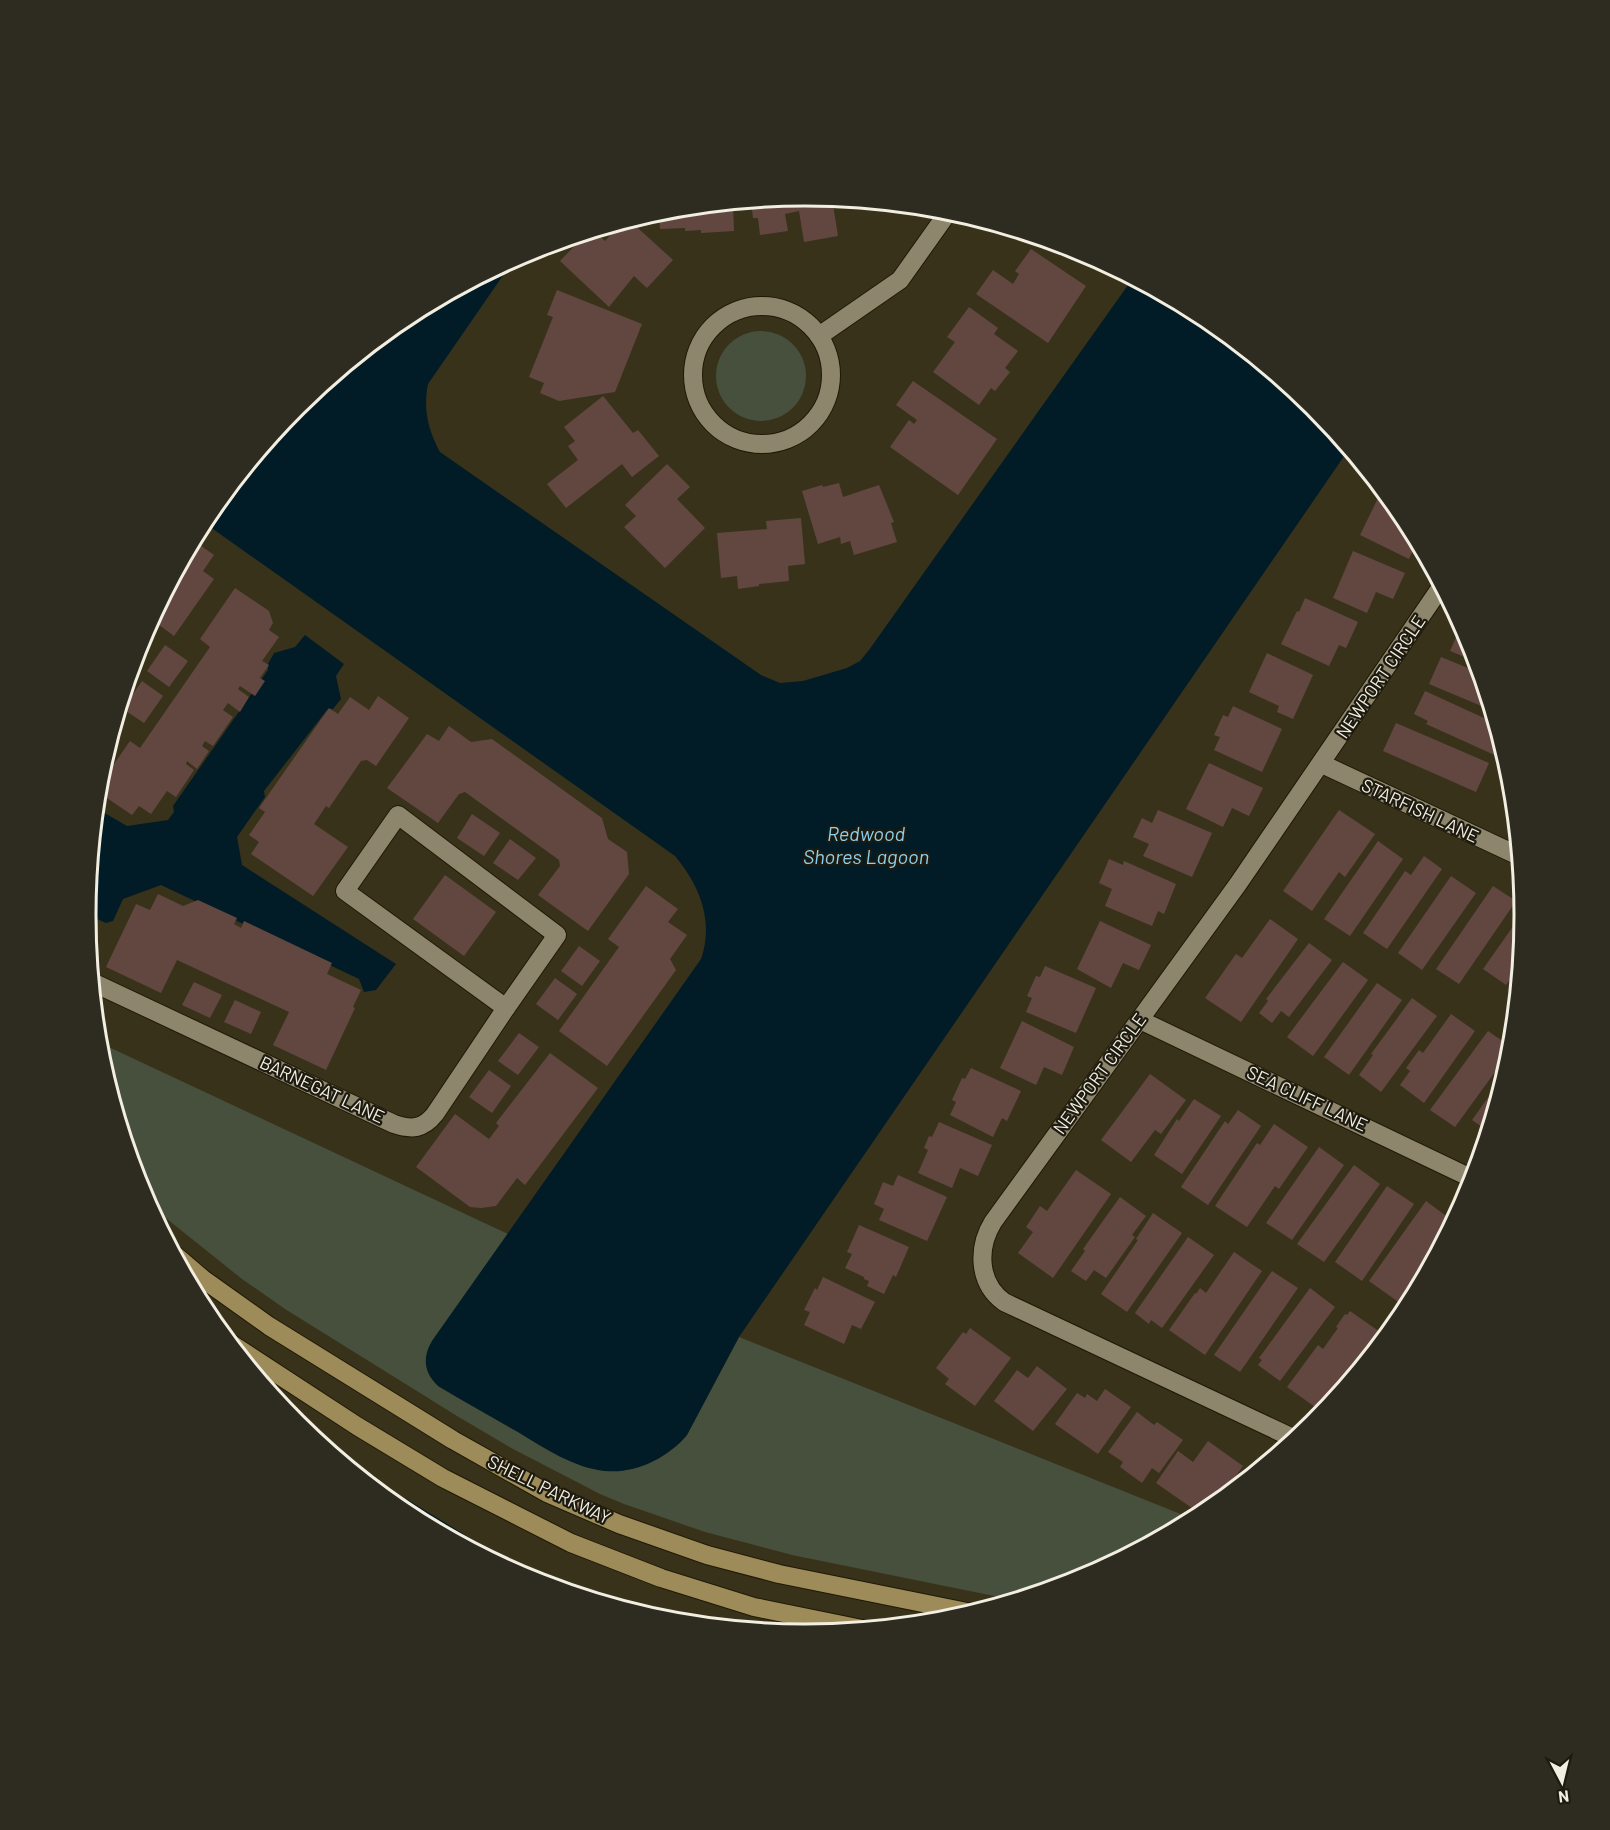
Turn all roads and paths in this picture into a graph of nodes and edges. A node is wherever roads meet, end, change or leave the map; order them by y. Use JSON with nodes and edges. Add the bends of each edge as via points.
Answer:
{"nodes":[{"id":1,"x":943,"y":220,"type":"edge"},
{"id":2,"x":819,"y":336,"type":"junction"},
{"id":3,"x":1437,"y":594,"type":"edge"},
{"id":4,"x":1322,"y":764,"type":"junction"},
{"id":5,"x":1511,"y":852,"type":"edge"},
{"id":6,"x":100,"y":986,"type":"edge"},
{"id":7,"x":506,"y":1008,"type":"junction"},
{"id":8,"x":1140,"y":1020,"type":"junction"},
{"id":9,"x":1464,"y":1175,"type":"edge"},
{"id":10,"x":190,"y":1268,"type":"edge"},
{"id":11,"x":251,"y":1357,"type":"edge"},
{"id":12,"x":1286,"y":1435,"type":"edge"},
{"id":13,"x":952,"y":1608,"type":"edge"},
{"id":14,"x":832,"y":1623,"type":"edge"}],
"edges":[{"from":1,"to":2,"type":"street","via":[[900,280]]},
{"from":2,"to":2,"type":"street","via":[[829,355],[830,388],[818,418],[801,433],[781,442],[760,445],[738,441],[719,430],[704,414],[694,392],[692,368],[699,345],[713,326],[733,312],[756,306],[781,308],[802,319]]},
{"from":3,"to":4,"type":"street","name":"NEWPORT CIRCLE"},
{"from":4,"to":5,"type":"street","name":"STARFISH LANE"},
{"from":4,"to":8,"type":"street","name":"NEWPORT CIRCLE"},
{"from":6,"to":7,"type":"street","name":"BARNEGAT LANE","via":[[384,1120],[411,1128],[423,1125],[435,1114]]},
{"from":7,"to":7,"type":"street","via":[[557,935],[398,815],[345,891]]},
{"from":8,"to":9,"type":"street","name":"SEA CLIFF LANE"},
{"from":8,"to":12,"type":"street","name":"NEWPORT CIRCLE","via":[[993,1222],[982,1242],[984,1272],[992,1291],[1004,1302]]},
{"from":10,"to":13,"type":"street","name":"SHELL PARKWAY","via":[[269,1326],[547,1493],[707,1556]]},
{"from":11,"to":14,"type":"street","name":"SHELL PARKWAY","via":[[443,1478],[571,1543],[661,1578],[754,1607]]}]}
